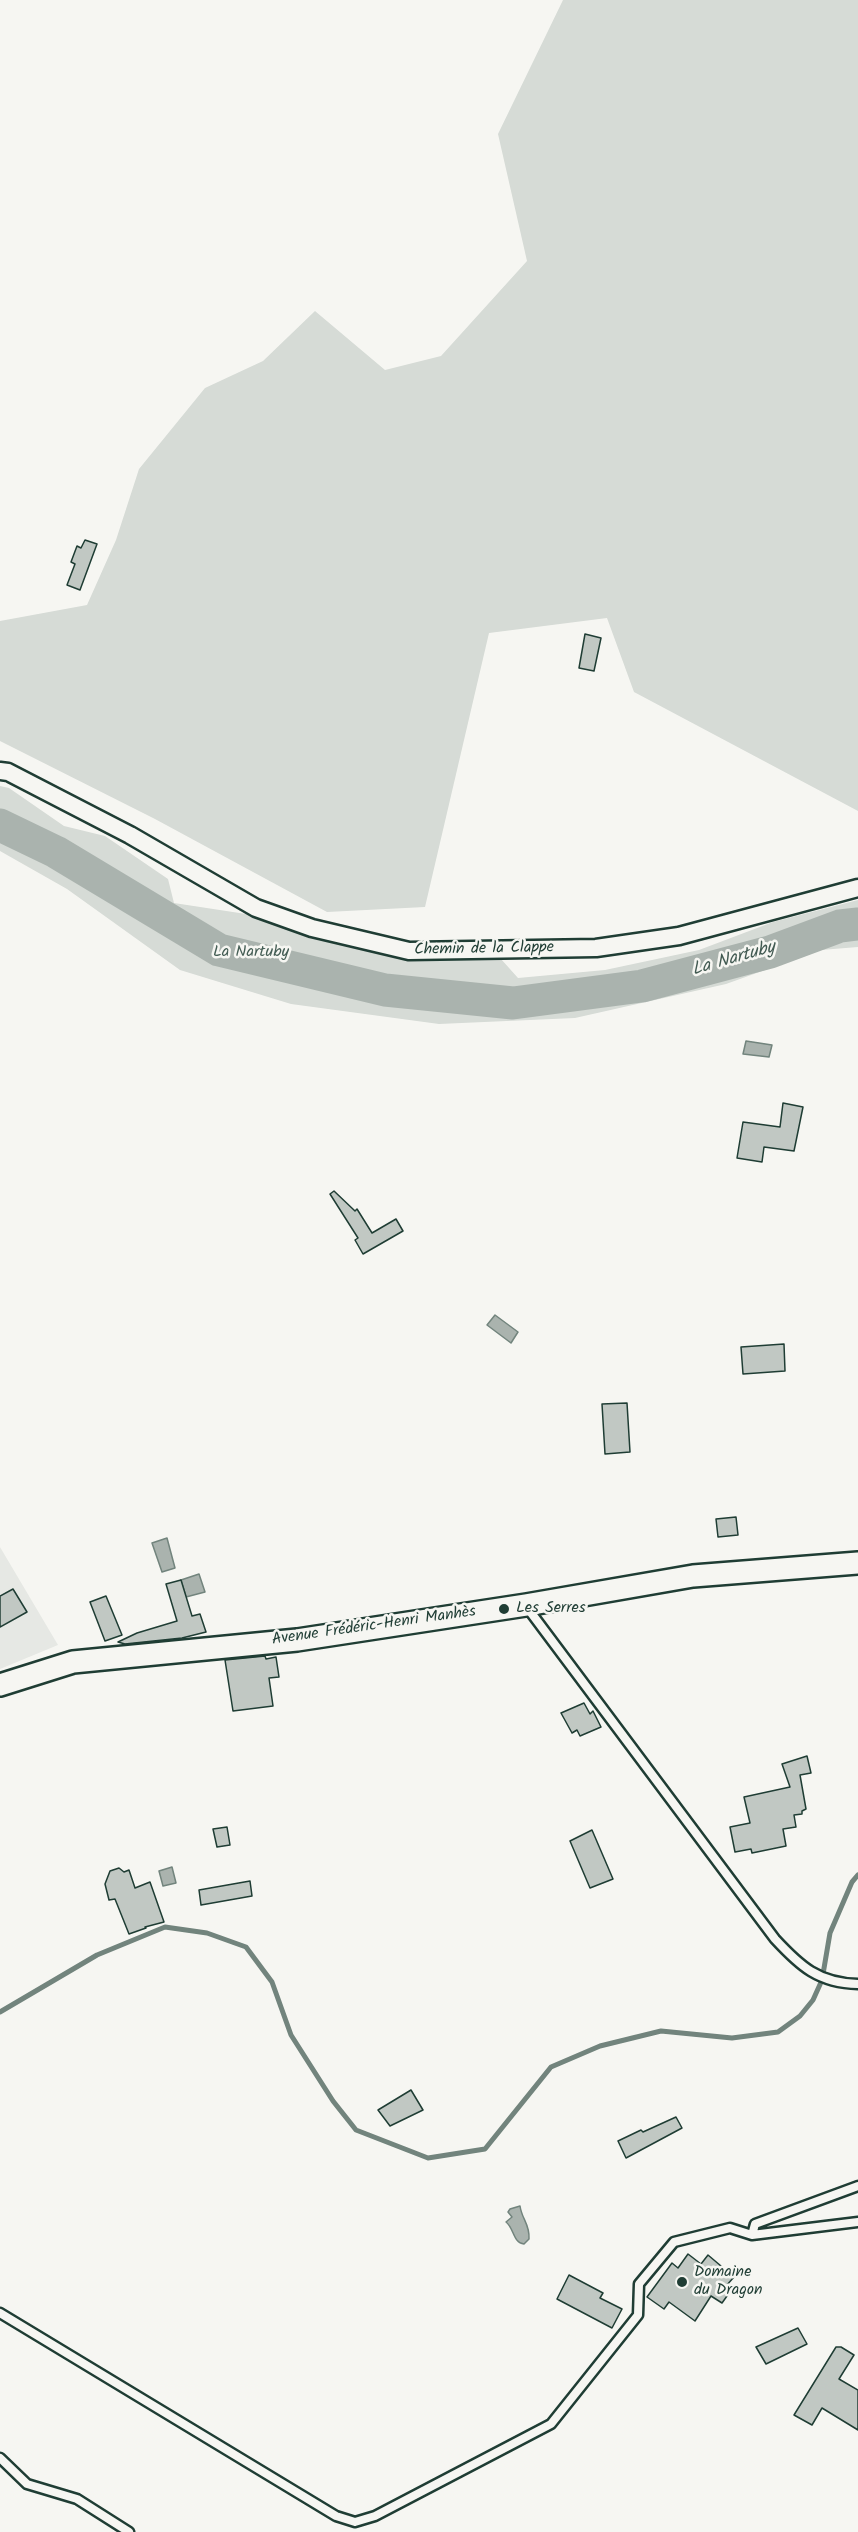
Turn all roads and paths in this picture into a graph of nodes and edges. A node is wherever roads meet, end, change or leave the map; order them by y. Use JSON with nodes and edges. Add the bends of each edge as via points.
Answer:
{"nodes":[{"id":1,"x":0,"y":771,"type":"edge"},
{"id":2,"x":858,"y":888,"type":"edge"},
{"id":3,"x":858,"y":1563,"type":"edge"},
{"id":4,"x":526,"y":1605,"type":"junction"},
{"id":5,"x":0,"y":1685,"type":"edge"},
{"id":6,"x":858,"y":1984,"type":"edge"},
{"id":7,"x":858,"y":2186,"type":"edge"},
{"id":8,"x":858,"y":2222,"type":"edge"},
{"id":9,"x":752,"y":2235,"type":"junction"},
{"id":10,"x":0,"y":2313,"type":"edge"},
{"id":11,"x":0,"y":2458,"type":"edge"},
{"id":12,"x":129,"y":2532,"type":"edge"}],
"edges":[{"from":1,"to":2,"type":"street","name":"Chemin de la Clappe","via":[[130,835],[256,908],[312,928],[409,951],[608,946],[679,936]]},
{"from":3,"to":4,"type":"street","name":"Avenue Frédéric-Henri Manhès","via":[[693,1576]]},
{"from":4,"to":5,"type":"street","name":"Avenue Frédéric-Henri Manhès","via":[[297,1640],[73,1662]]},
{"from":4,"to":6,"type":"lane","via":[[775,1939],[801,1966],[818,1976]]},
{"from":7,"to":9,"type":"lane","via":[[755,2224]]},
{"from":8,"to":9,"type":"lane"},
{"from":9,"to":10,"type":"lane","via":[[730,2228],[674,2242],[639,2284],[639,2315],[551,2424],[375,2516],[355,2522],[336,2516]]},
{"from":11,"to":12,"type":"lane","via":[[27,2484],[77,2499]]}]}
